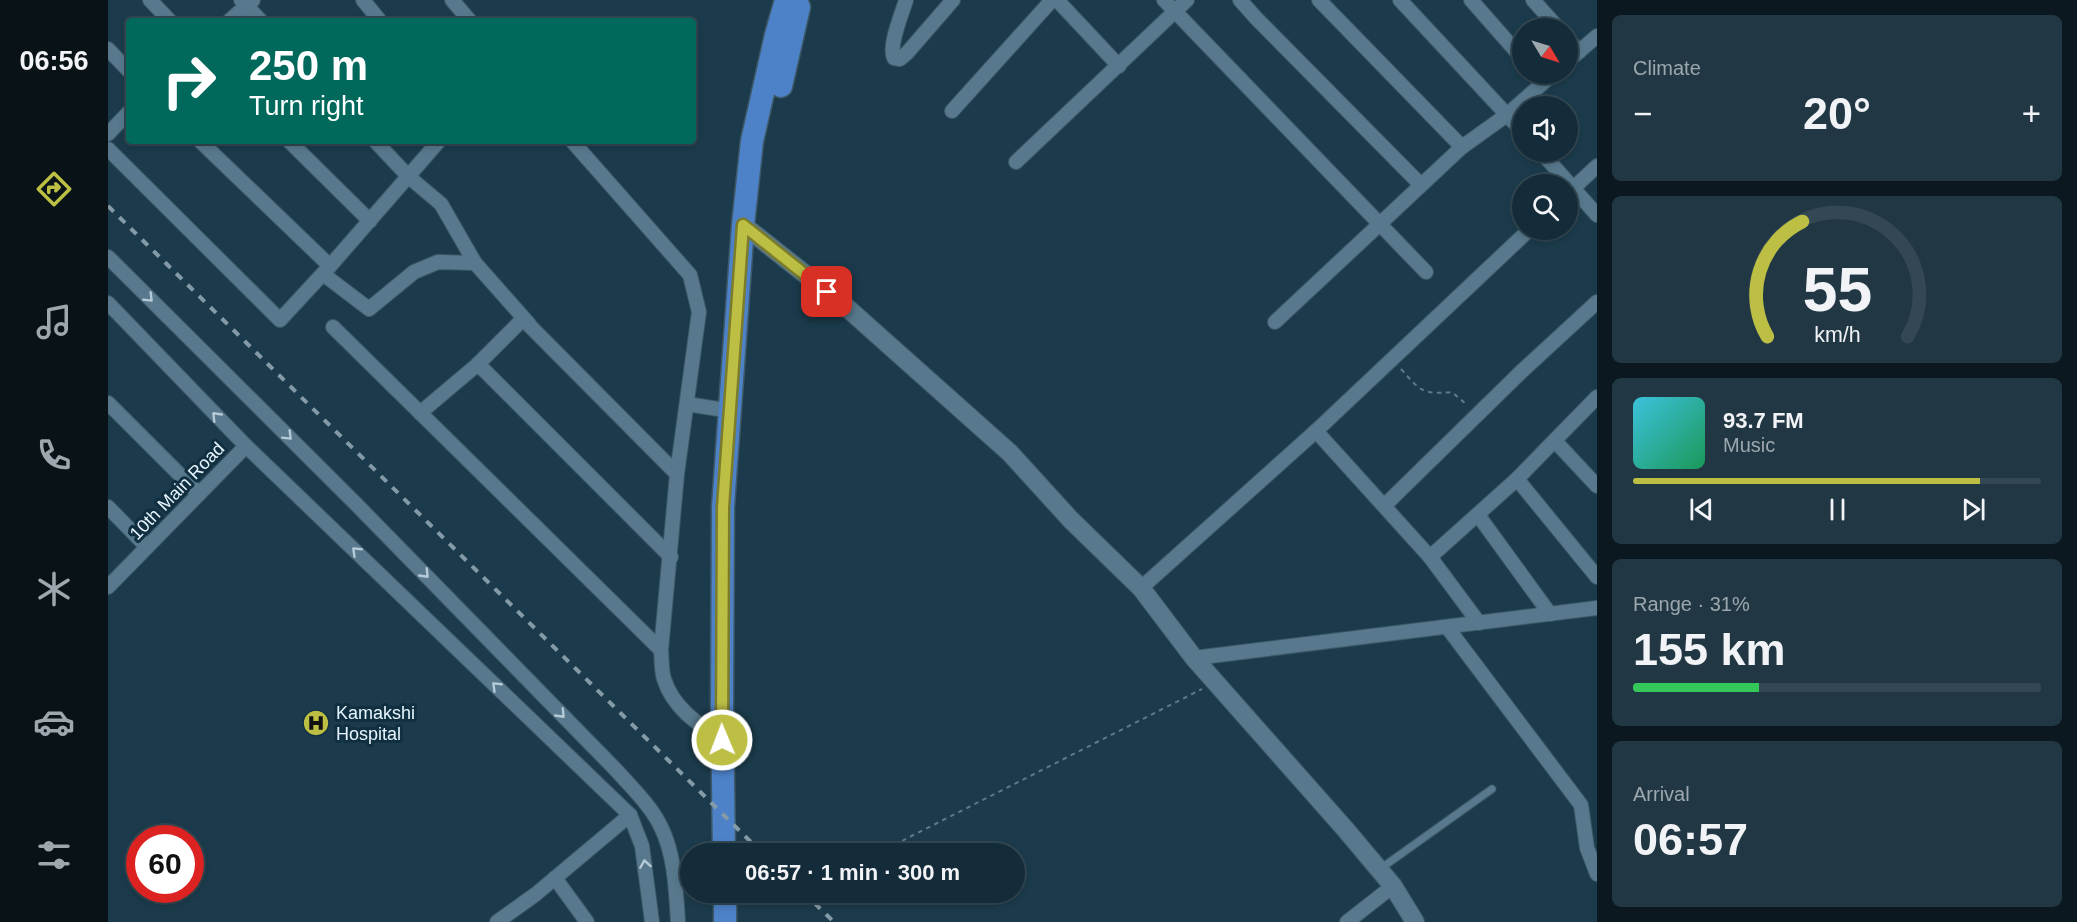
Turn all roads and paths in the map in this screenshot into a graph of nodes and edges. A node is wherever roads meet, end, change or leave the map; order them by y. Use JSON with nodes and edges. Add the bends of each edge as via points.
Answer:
{"nodes":[{"id":1,"x":150,"y":0,"type":"edge"},
{"id":2,"x":363,"y":0,"type":"edge"},
{"id":3,"x":452,"y":0,"type":"edge"},
{"id":4,"x":786,"y":0,"type":"edge"},
{"id":5,"x":801,"y":0,"type":"edge"},
{"id":6,"x":906,"y":0,"type":"edge"},
{"id":7,"x":952,"y":0,"type":"edge"},
{"id":8,"x":1055,"y":0,"type":"edge"},
{"id":9,"x":1164,"y":0,"type":"edge"},
{"id":10,"x":1187,"y":0,"type":"edge"},
{"id":11,"x":1240,"y":0,"type":"edge"},
{"id":12,"x":1319,"y":0,"type":"edge"},
{"id":13,"x":1400,"y":0,"type":"edge"},
{"id":14,"x":1471,"y":0,"type":"edge"},
{"id":15,"x":1533,"y":0,"type":"edge"},
{"id":16,"x":247,"y":2,"type":"edge"},
{"id":17,"x":1175,"y":11,"type":"junction"},
{"id":18,"x":167,"y":18,"type":"edge"},
{"id":19,"x":232,"y":18,"type":"edge"},
{"id":20,"x":259,"y":18,"type":"edge"},
{"id":21,"x":378,"y":18,"type":"edge"},
{"id":22,"x":467,"y":18,"type":"edge"},
{"id":23,"x":1549,"y":18,"type":"edge"},
{"id":24,"x":1597,"y":36,"type":"edge"},
{"id":25,"x":1512,"y":46,"type":"edge"},
{"id":26,"x":108,"y":49,"type":"edge"},
{"id":27,"x":1579,"y":52,"type":"edge"},
{"id":28,"x":1119,"y":66,"type":"junction"},
{"id":29,"x":126,"y":68,"type":"edge"},
{"id":30,"x":1537,"y":84,"type":"edge"},
{"id":31,"x":952,"y":111,"type":"dead end"},
{"id":32,"x":1508,"y":114,"type":"junction"},
{"id":33,"x":126,"y":115,"type":"edge"},
{"id":34,"x":1512,"y":119,"type":"edge"},
{"id":35,"x":108,"y":134,"type":"edge"},
{"id":36,"x":203,"y":144,"type":"edge"},
{"id":37,"x":292,"y":144,"type":"edge"},
{"id":38,"x":378,"y":144,"type":"edge"},
{"id":39,"x":436,"y":144,"type":"edge"},
{"id":40,"x":575,"y":144,"type":"edge"},
{"id":41,"x":1462,"y":147,"type":"junction"},
{"id":42,"x":108,"y":148,"type":"edge"},
{"id":43,"x":1016,"y":162,"type":"dead end"},
{"id":44,"x":1549,"y":162,"type":"edge"},
{"id":45,"x":1597,"y":166,"type":"edge"},
{"id":46,"x":1558,"y":174,"type":"edge"},
{"id":47,"x":409,"y":177,"type":"junction"},
{"id":48,"x":748,"y":183,"type":"junction"},
{"id":49,"x":1578,"y":184,"type":"edge"},
{"id":50,"x":1421,"y":185,"type":"junction"},
{"id":51,"x":1578,"y":197,"type":"edge"},
{"id":52,"x":1597,"y":215,"type":"edge"},
{"id":53,"x":370,"y":221,"type":"junction"},
{"id":54,"x":1379,"y":223,"type":"junction"},
{"id":55,"x":743,"y":225,"type":"junction"},
{"id":56,"x":1519,"y":240,"type":"edge"},
{"id":57,"x":108,"y":257,"type":"edge"},
{"id":58,"x":476,"y":263,"type":"junction"},
{"id":59,"x":326,"y":270,"type":"junction"},
{"id":60,"x":1426,"y":272,"type":"dead end"},
{"id":61,"x":1597,"y":302,"type":"edge"},
{"id":62,"x":108,"y":303,"type":"edge"},
{"id":63,"x":1275,"y":322,"type":"dead end"},
{"id":64,"x":530,"y":325,"type":"junction"},
{"id":65,"x":333,"y":327,"type":"dead end"},
{"id":66,"x":1393,"y":360,"type":"junction"},
{"id":67,"x":478,"y":364,"type":"junction"},
{"id":68,"x":1597,"y":398,"type":"edge"},
{"id":69,"x":108,"y":403,"type":"edge"},
{"id":70,"x":687,"y":404,"type":"junction"},
{"id":71,"x":731,"y":411,"type":"junction"},
{"id":72,"x":420,"y":413,"type":"junction"},
{"id":73,"x":1478,"y":415,"type":"junction"},
{"id":74,"x":1316,"y":431,"type":"junction"},
{"id":75,"x":1555,"y":441,"type":"junction"},
{"id":76,"x":246,"y":446,"type":"junction"},
{"id":77,"x":677,"y":474,"type":"junction"},
{"id":78,"x":1517,"y":479,"type":"junction"},
{"id":79,"x":1597,"y":486,"type":"edge"},
{"id":80,"x":199,"y":494,"type":"junction"},
{"id":81,"x":1385,"y":505,"type":"junction"},
{"id":82,"x":108,"y":507,"type":"edge"},
{"id":83,"x":1478,"y":515,"type":"junction"},
{"id":84,"x":147,"y":547,"type":"junction"},
{"id":85,"x":671,"y":557,"type":"junction"},
{"id":86,"x":1430,"y":557,"type":"junction"},
{"id":87,"x":1597,"y":577,"type":"edge"},
{"id":88,"x":108,"y":587,"type":"edge"},
{"id":89,"x":1141,"y":588,"type":"junction"},
{"id":90,"x":1597,"y":608,"type":"edge"},
{"id":91,"x":1550,"y":614,"type":"junction"},
{"id":92,"x":1479,"y":623,"type":"junction"},
{"id":93,"x":1447,"y":627,"type":"junction"},
{"id":94,"x":661,"y":650,"type":"junction"},
{"id":95,"x":1194,"y":658,"type":"junction"},
{"id":96,"x":1216,"y":682,"type":"junction"},
{"id":97,"x":722,"y":740,"type":"junction"},
{"id":98,"x":1492,"y":789,"type":"dead end"},
{"id":99,"x":630,"y":814,"type":"junction"},
{"id":100,"x":724,"y":843,"type":"edge"},
{"id":101,"x":898,"y":843,"type":"edge"},
{"id":102,"x":1378,"y":870,"type":"junction"},
{"id":103,"x":1597,"y":874,"type":"edge"},
{"id":104,"x":555,"y":878,"type":"junction"},
{"id":105,"x":1393,"y":886,"type":"junction"},
{"id":106,"x":725,"y":903,"type":"edge"},
{"id":107,"x":496,"y":922,"type":"edge"},
{"id":108,"x":587,"y":922,"type":"edge"},
{"id":109,"x":652,"y":922,"type":"edge"},
{"id":110,"x":678,"y":922,"type":"edge"},
{"id":111,"x":725,"y":922,"type":"edge"},
{"id":112,"x":1347,"y":922,"type":"edge"},
{"id":113,"x":1415,"y":922,"type":"edge"}],
"edges":[{"from":1,"to":18,"type":"street"},
{"from":2,"to":21,"type":"street"},
{"from":3,"to":22,"type":"street"},
{"from":4,"to":48,"type":"main road","via":[[752,141]]},
{"from":5,"to":48,"type":"main road","via":[[766,145]]},
{"from":6,"to":7,"type":"street","via":[[893,43],[894,58],[900,59]]},
{"from":8,"to":28,"type":"street"},
{"from":8,"to":31,"type":"street"},
{"from":9,"to":17,"type":"street"},
{"from":10,"to":17,"type":"street"},
{"from":11,"to":50,"type":"street"},
{"from":12,"to":41,"type":"street"},
{"from":13,"to":32,"type":"street"},
{"from":14,"to":25,"type":"street"},
{"from":15,"to":23,"type":"street"},
{"from":16,"to":19,"type":"street"},
{"from":16,"to":20,"type":"street"},
{"from":17,"to":28,"type":"street"},
{"from":17,"to":54,"type":"street"},
{"from":24,"to":27,"type":"street"},
{"from":26,"to":29,"type":"street"},
{"from":28,"to":43,"type":"street"},
{"from":30,"to":32,"type":"street"},
{"from":32,"to":34,"type":"street"},
{"from":32,"to":41,"type":"street"},
{"from":33,"to":35,"type":"street"},
{"from":36,"to":59,"type":"street"},
{"from":37,"to":53,"type":"street"},
{"from":38,"to":47,"type":"street"},
{"from":39,"to":47,"type":"street"},
{"from":40,"to":70,"type":"street","via":[[690,275],[699,312]]},
{"from":41,"to":50,"type":"street"},
{"from":42,"to":59,"type":"street","via":[[280,320]]},
{"from":44,"to":46,"type":"street"},
{"from":45,"to":49,"type":"street"},
{"from":47,"to":53,"type":"street"},
{"from":47,"to":58,"type":"street","via":[[441,204]]},
{"from":48,"to":55,"type":"main road"},
{"from":50,"to":54,"type":"street"},
{"from":51,"to":52,"type":"street"},
{"from":53,"to":59,"type":"street"},
{"from":54,"to":60,"type":"street"},
{"from":54,"to":63,"type":"street"},
{"from":55,"to":71,"type":"main road"},
{"from":55,"to":89,"type":"street","via":[[844,305],[1010,453]]},
{"from":56,"to":66,"type":"street"},
{"from":57,"to":110,"type":"street","one_way":true,"via":[[355,503],[641,798],[660,826],[671,853]]},
{"from":58,"to":59,"type":"street","via":[[438,262],[414,272],[369,309]]},
{"from":58,"to":64,"type":"street"},
{"from":61,"to":73,"type":"street"},
{"from":76,"to":62,"type":"street","one_way":true},
{"from":64,"to":67,"type":"street","via":[[523,319]]},
{"from":64,"to":77,"type":"street"},
{"from":65,"to":72,"type":"street"},
{"from":66,"to":73,"type":"path","via":[[1421,391],[1452,392]]},
{"from":66,"to":74,"type":"street"},
{"from":67,"to":72,"type":"street"},
{"from":67,"to":85,"type":"street"},
{"from":68,"to":75,"type":"street"},
{"from":69,"to":80,"type":"street"},
{"from":70,"to":71,"type":"street"},
{"from":70,"to":77,"type":"street"},
{"from":71,"to":97,"type":"main road","via":[[723,507]]},
{"from":72,"to":94,"type":"street"},
{"from":73,"to":81,"type":"street"},
{"from":74,"to":81,"type":"street"},
{"from":74,"to":89,"type":"street"},
{"from":75,"to":78,"type":"street"},
{"from":75,"to":79,"type":"street"},
{"from":76,"to":80,"type":"street","name":"10th Main Road"},
{"from":99,"to":76,"type":"street","one_way":true},
{"from":77,"to":85,"type":"street"},
{"from":78,"to":83,"type":"street"},
{"from":78,"to":87,"type":"street"},
{"from":80,"to":84,"type":"street","name":"10th Main Road"},
{"from":81,"to":86,"type":"street"},
{"from":82,"to":84,"type":"street"},
{"from":83,"to":86,"type":"street"},
{"from":83,"to":91,"type":"street"},
{"from":84,"to":88,"type":"street","name":"10th Main Road"},
{"from":85,"to":94,"type":"street"},
{"from":86,"to":92,"type":"street"},
{"from":89,"to":95,"type":"street"},
{"from":90,"to":91,"type":"street"},
{"from":91,"to":92,"type":"street"},
{"from":92,"to":93,"type":"street"},
{"from":93,"to":95,"type":"street"},
{"from":93,"to":103,"type":"street","via":[[1581,806],[1587,848]]},
{"from":94,"to":97,"type":"street","via":[[663,677],[674,701],[695,722]]},
{"from":95,"to":96,"type":"street"},
{"from":96,"to":101,"type":"path"},
{"from":96,"to":102,"type":"street"},
{"from":97,"to":100,"type":"main road"},
{"from":98,"to":102,"type":"lane"},
{"from":99,"to":104,"type":"street"},
{"from":109,"to":99,"type":"street","one_way":true,"via":[[642,846]]},
{"from":102,"to":105,"type":"street"},
{"from":104,"to":107,"type":"street"},
{"from":104,"to":108,"type":"street"},
{"from":105,"to":112,"type":"street"},
{"from":105,"to":113,"type":"street"},
{"from":106,"to":111,"type":"main road"}]}
